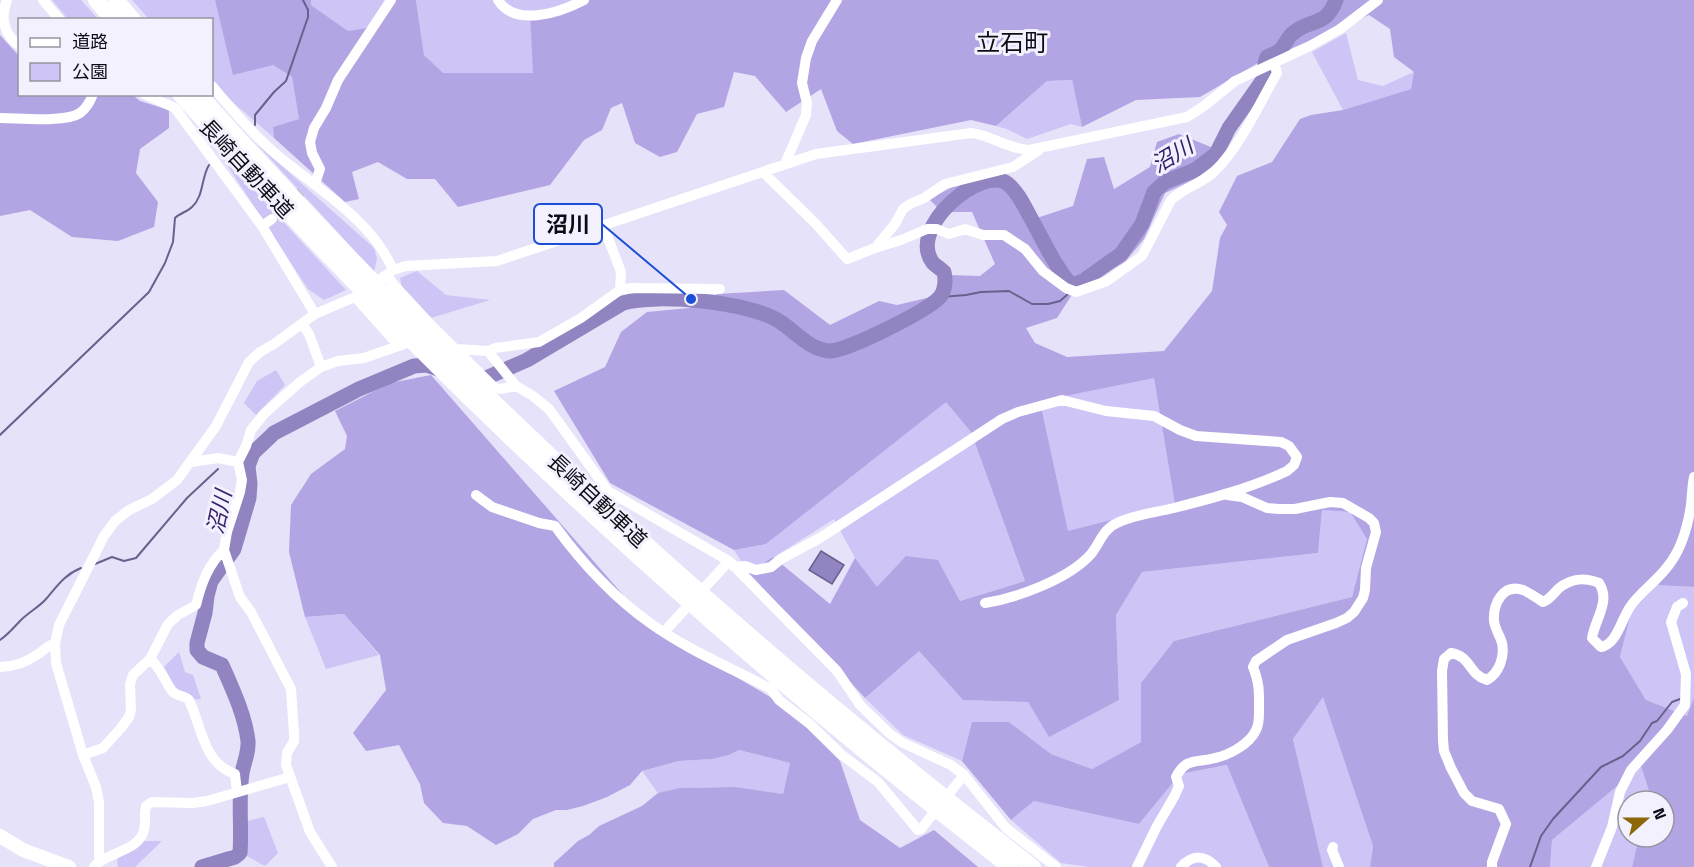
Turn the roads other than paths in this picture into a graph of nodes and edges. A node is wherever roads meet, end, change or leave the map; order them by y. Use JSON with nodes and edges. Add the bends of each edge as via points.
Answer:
{"nodes":[{"id":1,"x":7,"y":0,"type":"edge"},
{"id":2,"x":43,"y":0,"type":"edge"},
{"id":3,"x":96,"y":0,"type":"edge"},
{"id":4,"x":116,"y":0,"type":"edge"},
{"id":5,"x":391,"y":0,"type":"edge"},
{"id":6,"x":498,"y":0,"type":"edge"},
{"id":7,"x":584,"y":0,"type":"edge"},
{"id":8,"x":837,"y":0,"type":"edge"},
{"id":9,"x":1378,"y":0,"type":"edge"},
{"id":10,"x":58,"y":18,"type":"edge"},
{"id":11,"x":111,"y":18,"type":"edge"},
{"id":12,"x":131,"y":18,"type":"edge"},
{"id":13,"x":18,"y":45,"type":"edge"},
{"id":14,"x":1274,"y":63,"type":"junction"},
{"id":15,"x":213,"y":87,"type":"edge"},
{"id":16,"x":92,"y":96,"type":"edge"},
{"id":17,"x":149,"y":96,"type":"edge"},
{"id":18,"x":182,"y":96,"type":"edge"},
{"id":19,"x":201,"y":96,"type":"edge"},
{"id":20,"x":0,"y":118,"type":"edge"},
{"id":21,"x":1041,"y":148,"type":"junction"},
{"id":22,"x":785,"y":164,"type":"junction"},
{"id":23,"x":764,"y":172,"type":"junction"},
{"id":24,"x":309,"y":185,"type":"junction"},
{"id":25,"x":272,"y":219,"type":"tunnel mouth"},
{"id":26,"x":603,"y":225,"type":"junction"},
{"id":27,"x":262,"y":226,"type":"junction"},
{"id":28,"x":875,"y":248,"type":"junction"},
{"id":29,"x":390,"y":273,"type":"junction"},
{"id":30,"x":360,"y":286,"type":"junction"},
{"id":31,"x":720,"y":289,"type":"dead end"},
{"id":32,"x":620,"y":290,"type":"junction"},
{"id":33,"x":315,"y":314,"type":"junction"},
{"id":34,"x":302,"y":324,"type":"junction"},
{"id":35,"x":430,"y":324,"type":"junction"},
{"id":36,"x":399,"y":346,"type":"junction"},
{"id":37,"x":456,"y":349,"type":"junction"},
{"id":38,"x":488,"y":351,"type":"junction"},
{"id":39,"x":321,"y":367,"type":"junction"},
{"id":40,"x":512,"y":381,"type":"junction"},
{"id":41,"x":488,"y":406,"type":"junction"},
{"id":42,"x":192,"y":462,"type":"junction"},
{"id":43,"x":238,"y":462,"type":"junction"},
{"id":44,"x":1694,"y":477,"type":"edge"},
{"id":45,"x":476,"y":495,"type":"dead end"},
{"id":46,"x":1227,"y":495,"type":"junction"},
{"id":47,"x":224,"y":550,"type":"junction"},
{"id":48,"x":729,"y":565,"type":"junction"},
{"id":49,"x":985,"y":603,"type":"dead end"},
{"id":50,"x":1683,"y":603,"type":"dead end"},
{"id":51,"x":666,"y":629,"type":"junction"},
{"id":52,"x":55,"y":644,"type":"junction"},
{"id":53,"x":150,"y":659,"type":"junction"},
{"id":54,"x":0,"y":667,"type":"edge"},
{"id":55,"x":84,"y":755,"type":"junction"},
{"id":56,"x":290,"y":777,"type":"junction"},
{"id":57,"x":962,"y":778,"type":"junction"},
{"id":58,"x":242,"y":791,"type":"junction"},
{"id":59,"x":0,"y":836,"type":"edge"},
{"id":60,"x":1333,"y":847,"type":"dead end"},
{"id":61,"x":96,"y":864,"type":"edge"},
{"id":62,"x":326,"y":865,"type":"edge"},
{"id":63,"x":69,"y":867,"type":"edge"},
{"id":64,"x":1010,"y":867,"type":"edge"},
{"id":65,"x":1033,"y":867,"type":"edge"},
{"id":66,"x":1056,"y":867,"type":"edge"},
{"id":67,"x":1137,"y":867,"type":"edge"},
{"id":68,"x":1181,"y":867,"type":"edge"},
{"id":69,"x":1216,"y":867,"type":"edge"},
{"id":70,"x":1339,"y":867,"type":"edge"},
{"id":71,"x":1492,"y":867,"type":"edge"},
{"id":72,"x":1596,"y":867,"type":"edge"}],
"edges":[{"from":1,"to":13,"type":"street","via":[[3,19],[6,31]]},
{"from":2,"to":10,"type":"street"},
{"from":3,"to":11,"type":"highway"},
{"from":4,"to":12,"type":"highway"},
{"from":5,"to":24,"type":"street","via":[[338,80],[314,128],[310,142],[320,169]]},
{"from":6,"to":7,"type":"street","via":[[513,14],[524,15],[557,12]]},
{"from":8,"to":22,"type":"street","via":[[806,58],[802,83],[806,115]]},
{"from":9,"to":14,"type":"street","via":[[1340,29]]},
{"from":14,"to":21,"type":"street","via":[[1235,81],[1187,117]]},
{"from":14,"to":28,"type":"street","via":[[1277,73],[1229,155],[1212,174],[1171,200],[1142,256],[1107,281],[1076,292],[1066,288],[1043,271],[1025,249],[1004,235],[965,230],[949,234],[932,229]]},
{"from":15,"to":24,"type":"street","via":[[254,134]]},
{"from":16,"to":20,"type":"street","via":[[78,115]]},
{"from":17,"to":27,"type":"street","via":[[176,108]]},
{"from":18,"to":30,"type":"highway","name":"長崎自動車道"},
{"from":19,"to":30,"type":"highway","name":"長崎自動車道"},
{"from":21,"to":22,"type":"street","via":[[1019,150],[983,134],[971,133],[816,154]]},
{"from":21,"to":28,"type":"street","via":[[1013,167],[945,184],[910,204]]},
{"from":22,"to":23,"type":"street"},
{"from":23,"to":26,"type":"street"},
{"from":23,"to":28,"type":"street","via":[[847,259]]},
{"from":24,"to":29,"type":"street","via":[[358,222],[382,247]]},
{"from":25,"to":27,"type":"street"},
{"from":26,"to":29,"type":"street","via":[[497,261],[418,264]]},
{"from":26,"to":32,"type":"street","via":[[621,272]]},
{"from":27,"to":33,"type":"street"},
{"from":29,"to":30,"type":"street"},
{"from":29,"to":35,"type":"street"},
{"from":30,"to":33,"type":"street"},
{"from":30,"to":36,"type":"street"},
{"from":30,"to":41,"type":"highway","name":"長崎自動車道"},
{"from":31,"to":32,"type":"street"},
{"from":32,"to":38,"type":"street","via":[[539,342]]},
{"from":33,"to":34,"type":"street"},
{"from":34,"to":39,"type":"street"},
{"from":34,"to":42,"type":"street","via":[[249,362],[216,426]]},
{"from":35,"to":36,"type":"street"},
{"from":35,"to":37,"type":"street"},
{"from":36,"to":39,"type":"street"},
{"from":37,"to":38,"type":"street"},
{"from":37,"to":40,"type":"street","via":[[495,388],[501,389]]},
{"from":38,"to":40,"type":"street"},
{"from":39,"to":43,"type":"street","via":[[264,414],[251,430]]},
{"from":40,"to":48,"type":"street","via":[[549,409],[608,491]]},
{"from":41,"to":64,"type":"highway","name":"長崎自動車道","via":[[590,513],[744,651]]},
{"from":41,"to":65,"type":"highway","name":"長崎自動車道","via":[[753,640]]},
{"from":42,"to":43,"type":"street","via":[[218,458]]},
{"from":42,"to":52,"type":"street","via":[[172,486],[115,521],[59,625]]},
{"from":43,"to":47,"type":"street","via":[[242,480]]},
{"from":44,"to":71,"type":"street","via":[[1689,515],[1677,554],[1631,604],[1607,646],[1601,647],[1592,638],[1605,595],[1603,588],[1583,578],[1568,582],[1543,602],[1514,589],[1497,600],[1495,625],[1502,645],[1494,676],[1487,680],[1478,677],[1464,657],[1457,654],[1451,653],[1444,659],[1444,751],[1464,793],[1472,801],[1499,809],[1506,824]]},
{"from":45,"to":51,"type":"street","via":[[492,507],[555,526],[603,584]]},
{"from":46,"to":48,"type":"street","via":[[1287,471],[1298,460],[1294,451],[1281,442],[1196,436],[1154,416],[1106,411],[1062,400],[1002,419],[771,567],[756,570]]},
{"from":46,"to":49,"type":"street","via":[[1118,522],[1108,528],[1090,555],[1064,575],[1003,600]]},
{"from":46,"to":67,"type":"street","via":[[1279,509],[1343,503],[1365,515],[1374,523],[1376,532],[1366,568],[1365,590],[1360,604],[1347,618],[1287,640],[1256,661],[1253,667],[1261,697],[1257,730],[1236,750],[1215,759],[1193,760],[1180,768],[1176,777],[1179,786]]},
{"from":47,"to":53,"type":"street","via":[[201,585],[196,605],[168,624]]},
{"from":47,"to":56,"type":"street","via":[[240,597],[291,689],[294,741],[286,765]]},
{"from":48,"to":51,"type":"street"},
{"from":48,"to":57,"type":"street","via":[[837,671],[860,705],[890,734],[951,765]]},
{"from":50,"to":72,"type":"street","via":[[1671,622],[1686,674],[1682,710],[1631,770]]},
{"from":51,"to":57,"type":"street","via":[[771,689],[842,755],[878,782],[918,830]]},
{"from":52,"to":54,"type":"street","via":[[24,662]]},
{"from":52,"to":55,"type":"street","via":[[56,663]]},
{"from":53,"to":55,"type":"street","via":[[133,675],[129,717],[104,748]]},
{"from":53,"to":58,"type":"street","via":[[160,668],[173,692],[189,700],[212,758],[225,771],[235,774]]},
{"from":55,"to":61,"type":"street","via":[[99,802]]},
{"from":56,"to":58,"type":"street"},
{"from":56,"to":62,"type":"street"},
{"from":57,"to":66,"type":"street","via":[[1006,828]]},
{"from":58,"to":61,"type":"street","via":[[192,803],[152,802],[146,806],[139,840]]},
{"from":59,"to":63,"type":"main road","via":[[23,850]]},
{"from":60,"to":70,"type":"street"},
{"from":68,"to":69,"type":"street","via":[[1201,856]]}]}
